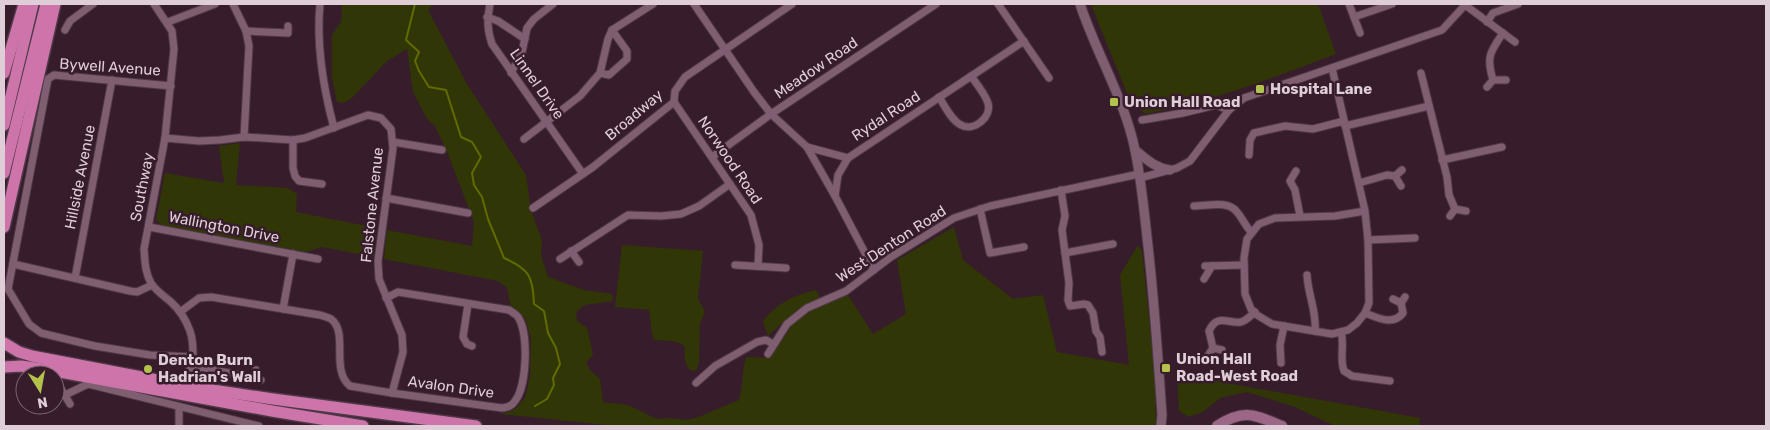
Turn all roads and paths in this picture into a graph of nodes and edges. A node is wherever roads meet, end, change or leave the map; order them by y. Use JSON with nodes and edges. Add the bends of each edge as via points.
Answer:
{"nodes":[{"id":1,"x":24,"y":4,"type":"edge"},
{"id":2,"x":33,"y":4,"type":"edge"},
{"id":3,"x":46,"y":4,"type":"edge"},
{"id":4,"x":55,"y":4,"type":"edge"},
{"id":5,"x":59,"y":4,"type":"edge"},
{"id":6,"x":93,"y":4,"type":"edge"},
{"id":7,"x":154,"y":4,"type":"edge"},
{"id":8,"x":215,"y":4,"type":"edge"},
{"id":9,"x":233,"y":4,"type":"edge"},
{"id":10,"x":320,"y":4,"type":"edge"},
{"id":11,"x":490,"y":4,"type":"edge"},
{"id":12,"x":553,"y":4,"type":"edge"},
{"id":13,"x":653,"y":4,"type":"edge"},
{"id":14,"x":694,"y":4,"type":"edge"},
{"id":15,"x":792,"y":4,"type":"edge"},
{"id":16,"x":936,"y":4,"type":"edge"},
{"id":17,"x":998,"y":4,"type":"edge"},
{"id":18,"x":1080,"y":4,"type":"edge"},
{"id":19,"x":1349,"y":4,"type":"edge"},
{"id":20,"x":1392,"y":4,"type":"edge"},
{"id":21,"x":1518,"y":4,"type":"edge"},
{"id":22,"x":1466,"y":5,"type":"edge"},
{"id":23,"x":487,"y":17,"type":"junction"},
{"id":24,"x":1354,"y":17,"type":"junction"},
{"id":25,"x":168,"y":22,"type":"junction"},
{"id":26,"x":1487,"y":22,"type":"junction"},
{"id":27,"x":51,"y":26,"type":"junction"},
{"id":28,"x":288,"y":26,"type":"dead end"},
{"id":29,"x":65,"y":30,"type":"dead end"},
{"id":30,"x":612,"y":30,"type":"junction"},
{"id":31,"x":246,"y":31,"type":"junction"},
{"id":32,"x":1360,"y":33,"type":"dead end"},
{"id":33,"x":1503,"y":33,"type":"junction"},
{"id":34,"x":525,"y":39,"type":"junction"},
{"id":35,"x":1024,"y":41,"type":"junction"},
{"id":36,"x":1514,"y":42,"type":"dead end"},
{"id":37,"x":725,"y":50,"type":"junction"},
{"id":38,"x":1332,"y":68,"type":"junction"},
{"id":39,"x":4,"y":73,"type":"edge"},
{"id":40,"x":511,"y":73,"type":"junction"},
{"id":41,"x":600,"y":73,"type":"junction"},
{"id":42,"x":1421,"y":73,"type":"dead end"},
{"id":43,"x":972,"y":76,"type":"junction"},
{"id":44,"x":1049,"y":78,"type":"dead end"},
{"id":45,"x":112,"y":80,"type":"junction"},
{"id":46,"x":1493,"y":80,"type":"junction"},
{"id":47,"x":1506,"y":80,"type":"dead end"},
{"id":48,"x":171,"y":86,"type":"junction"},
{"id":49,"x":1487,"y":87,"type":"dead end"},
{"id":50,"x":939,"y":97,"type":"junction"},
{"id":51,"x":674,"y":102,"type":"junction"},
{"id":52,"x":1429,"y":106,"type":"junction"},
{"id":53,"x":1229,"y":110,"type":"junction"},
{"id":54,"x":771,"y":114,"type":"junction"},
{"id":55,"x":1142,"y":120,"type":"dead end"},
{"id":56,"x":546,"y":121,"type":"junction"},
{"id":57,"x":1345,"y":123,"type":"junction"},
{"id":58,"x":4,"y":125,"type":"edge"},
{"id":59,"x":334,"y":128,"type":"junction"},
{"id":60,"x":244,"y":137,"type":"junction"},
{"id":61,"x":166,"y":138,"type":"junction"},
{"id":62,"x":524,"y":139,"type":"dead end"},
{"id":63,"x":293,"y":140,"type":"junction"},
{"id":64,"x":392,"y":142,"type":"junction"},
{"id":65,"x":807,"y":147,"type":"junction"},
{"id":66,"x":1502,"y":147,"type":"dead end"},
{"id":67,"x":442,"y":150,"type":"dead end"},
{"id":68,"x":1135,"y":150,"type":"junction"},
{"id":69,"x":1249,"y":155,"type":"dead end"},
{"id":70,"x":712,"y":157,"type":"junction"},
{"id":71,"x":848,"y":158,"type":"junction"},
{"id":72,"x":1442,"y":160,"type":"junction"},
{"id":73,"x":1170,"y":170,"type":"junction"},
{"id":74,"x":1402,"y":170,"type":"dead end"},
{"id":75,"x":1296,"y":171,"type":"dead end"},
{"id":76,"x":4,"y":173,"type":"edge"},
{"id":77,"x":583,"y":174,"type":"junction"},
{"id":78,"x":1139,"y":176,"type":"junction"},
{"id":79,"x":1395,"y":176,"type":"junction"},
{"id":80,"x":1359,"y":183,"type":"junction"},
{"id":81,"x":322,"y":184,"type":"dead end"},
{"id":82,"x":730,"y":184,"type":"junction"},
{"id":83,"x":1401,"y":186,"type":"dead end"},
{"id":84,"x":1061,"y":190,"type":"junction"},
{"id":85,"x":835,"y":196,"type":"junction"},
{"id":86,"x":386,"y":198,"type":"junction"},
{"id":87,"x":1194,"y":206,"type":"dead end"},
{"id":88,"x":533,"y":208,"type":"dead end"},
{"id":89,"x":980,"y":209,"type":"junction"},
{"id":90,"x":1455,"y":209,"type":"junction"},
{"id":91,"x":1365,"y":211,"type":"junction"},
{"id":92,"x":1466,"y":211,"type":"dead end"},
{"id":93,"x":468,"y":213,"type":"dead end"},
{"id":94,"x":1300,"y":216,"type":"junction"},
{"id":95,"x":1450,"y":216,"type":"dead end"},
{"id":96,"x":4,"y":227,"type":"edge"},
{"id":97,"x":149,"y":227,"type":"junction"},
{"id":98,"x":1251,"y":232,"type":"junction"},
{"id":99,"x":1415,"y":238,"type":"dead end"},
{"id":100,"x":1368,"y":240,"type":"junction"},
{"id":101,"x":1113,"y":244,"type":"dead end"},
{"id":102,"x":1024,"y":247,"type":"dead end"},
{"id":103,"x":572,"y":251,"type":"junction"},
{"id":104,"x":1064,"y":253,"type":"junction"},
{"id":105,"x":293,"y":254,"type":"junction"},
{"id":106,"x":318,"y":259,"type":"dead end"},
{"id":107,"x":560,"y":259,"type":"dead end"},
{"id":108,"x":579,"y":262,"type":"dead end"},
{"id":109,"x":13,"y":264,"type":"junction"},
{"id":110,"x":735,"y":265,"type":"dead end"},
{"id":111,"x":1244,"y":265,"type":"junction"},
{"id":112,"x":758,"y":266,"type":"junction"},
{"id":113,"x":786,"y":268,"type":"dead end"},
{"id":114,"x":874,"y":270,"type":"junction"},
{"id":115,"x":1307,"y":275,"type":"dead end"},
{"id":116,"x":75,"y":278,"type":"junction"},
{"id":117,"x":1204,"y":280,"type":"dead end"},
{"id":118,"x":152,"y":285,"type":"junction"},
{"id":119,"x":386,"y":298,"type":"junction"},
{"id":120,"x":1393,"y":299,"type":"dead end"},
{"id":121,"x":468,"y":304,"type":"junction"},
{"id":122,"x":283,"y":309,"type":"junction"},
{"id":123,"x":180,"y":312,"type":"junction"},
{"id":124,"x":1254,"y":312,"type":"junction"},
{"id":125,"x":1365,"y":313,"type":"junction"},
{"id":126,"x":1284,"y":326,"type":"junction"},
{"id":127,"x":1315,"y":331,"type":"junction"},
{"id":128,"x":1341,"y":332,"type":"junction"},
{"id":129,"x":4,"y":333,"type":"edge"},
{"id":130,"x":4,"y":343,"type":"edge"},
{"id":131,"x":773,"y":344,"type":"junction"},
{"id":132,"x":472,"y":346,"type":"dead end"},
{"id":133,"x":1213,"y":348,"type":"junction"},
{"id":134,"x":1222,"y":350,"type":"dead end"},
{"id":135,"x":1102,"y":352,"type":"dead end"},
{"id":136,"x":768,"y":354,"type":"dead end"},
{"id":137,"x":193,"y":357,"type":"junction"},
{"id":138,"x":1207,"y":357,"type":"dead end"},
{"id":139,"x":60,"y":362,"type":"junction"},
{"id":140,"x":1281,"y":363,"type":"dead end"},
{"id":141,"x":192,"y":366,"type":"junction"},
{"id":142,"x":4,"y":367,"type":"edge"},
{"id":143,"x":256,"y":370,"type":"dead end"},
{"id":144,"x":172,"y":382,"type":"junction"},
{"id":145,"x":1390,"y":382,"type":"dead end"},
{"id":146,"x":696,"y":383,"type":"dead end"},
{"id":147,"x":199,"y":388,"type":"junction"},
{"id":148,"x":392,"y":393,"type":"junction"},
{"id":149,"x":65,"y":395,"type":"joint"},
{"id":150,"x":70,"y":404,"type":"dead end"},
{"id":151,"x":179,"y":407,"type":"junction"},
{"id":152,"x":1162,"y":416,"type":"junction"},
{"id":153,"x":328,"y":423,"type":"edge"},
{"id":154,"x":179,"y":426,"type":"edge"},
{"id":155,"x":259,"y":426,"type":"edge"},
{"id":156,"x":363,"y":426,"type":"edge"},
{"id":157,"x":476,"y":426,"type":"edge"},
{"id":158,"x":1161,"y":426,"type":"edge"},
{"id":159,"x":1166,"y":426,"type":"edge"},
{"id":160,"x":1218,"y":426,"type":"edge"},
{"id":161,"x":1282,"y":426,"type":"edge"}],
"edges":[{"from":1,"to":39,"type":"highway"},
{"from":2,"to":58,"type":"highway"},
{"from":3,"to":76,"type":"highway"},
{"from":4,"to":27,"type":"highway"},
{"from":5,"to":27,"type":"highway"},
{"from":6,"to":29,"type":"street","via":[[70,21]]},
{"from":7,"to":25,"type":"street","name":"Southway"},
{"from":8,"to":25,"type":"street"},
{"from":9,"to":31,"type":"street"},
{"from":10,"to":59,"type":"street","via":[[320,57]]},
{"from":11,"to":23,"type":"street","name":"Linnel Drive"},
{"from":12,"to":34,"type":"street","via":[[534,19],[527,28]]},
{"from":13,"to":30,"type":"street"},
{"from":14,"to":37,"type":"street"},
{"from":15,"to":37,"type":"street","name":"Broadway"},
{"from":16,"to":54,"type":"street","name":"Meadow Road"},
{"from":17,"to":35,"type":"street"},
{"from":18,"to":68,"type":"street","via":[[1128,123]]},
{"from":19,"to":24,"type":"street"},
{"from":20,"to":24,"type":"street"},
{"from":21,"to":26,"type":"street","via":[[1498,10]]},
{"from":22,"to":26,"type":"street"},
{"from":22,"to":38,"type":"street","via":[[1442,30]]},
{"from":23,"to":34,"type":"street","via":[[498,20]]},
{"from":23,"to":40,"type":"street","name":"Linnel Drive","via":[[492,44]]},
{"from":24,"to":32,"type":"street"},
{"from":25,"to":48,"type":"street","name":"Southway","via":[[174,49]]},
{"from":26,"to":33,"type":"street"},
{"from":27,"to":96,"type":"highway"},
{"from":28,"to":31,"type":"street","via":[[288,32]]},
{"from":30,"to":41,"type":"street"},
{"from":30,"to":41,"type":"street","via":[[627,52],[627,59],[609,75]]},
{"from":31,"to":60,"type":"street","via":[[249,70]]},
{"from":33,"to":36,"type":"street"},
{"from":33,"to":46,"type":"street","via":[[1490,55]]},
{"from":34,"to":40,"type":"street"},
{"from":35,"to":43,"type":"street","name":"Rydal Road"},
{"from":35,"to":44,"type":"street"},
{"from":37,"to":51,"type":"street","name":"Broadway","via":[[684,77],[675,91]]},
{"from":37,"to":54,"type":"street"},
{"from":38,"to":53,"type":"street","via":[[1244,98]]},
{"from":38,"to":57,"type":"street"},
{"from":40,"to":56,"type":"street","name":"Linnel Drive"},
{"from":41,"to":56,"type":"street","via":[[580,96]]},
{"from":42,"to":52,"type":"street"},
{"from":43,"to":50,"type":"street","name":"Rydal Road"},
{"from":43,"to":50,"type":"street","name":"Rydal Road","via":[[988,102],[989,112],[972,127],[955,121]]},
{"from":45,"to":48,"type":"street","name":"Bywell Avenue"},
{"from":45,"to":109,"type":"street","name":"Bywell Avenue","via":[[54,75],[48,79]]},
{"from":45,"to":116,"type":"street","name":"Hillside Avenue"},
{"from":46,"to":47,"type":"street"},
{"from":46,"to":49,"type":"street"},
{"from":48,"to":61,"type":"street","name":"Southway"},
{"from":50,"to":71,"type":"street","name":"Rydal Road"},
{"from":51,"to":70,"type":"street","name":"Norwood Road"},
{"from":51,"to":77,"type":"street","name":"Broadway"},
{"from":52,"to":57,"type":"street"},
{"from":52,"to":72,"type":"street"},
{"from":53,"to":55,"type":"street","via":[[1216,105]]},
{"from":53,"to":73,"type":"street","via":[[1190,161]]},
{"from":54,"to":65,"type":"street"},
{"from":54,"to":70,"type":"street","name":"Meadow Road"},
{"from":56,"to":62,"type":"street"},
{"from":56,"to":77,"type":"street","name":"Linnel Drive"},
{"from":57,"to":69,"type":"street","via":[[1313,129],[1285,126],[1254,133]]},
{"from":57,"to":80,"type":"street"},
{"from":59,"to":63,"type":"street","name":"Falstone Avenue"},
{"from":59,"to":64,"type":"street","name":"Falstone Avenue","via":[[368,115],[375,116],[392,129]]},
{"from":60,"to":61,"type":"street","name":"Falstone Avenue","via":[[199,141]]},
{"from":60,"to":63,"type":"street","name":"Falstone Avenue"},
{"from":61,"to":97,"type":"street","name":"Southway"},
{"from":63,"to":81,"type":"street","via":[[295,176],[299,181]]},
{"from":64,"to":67,"type":"street"},
{"from":64,"to":86,"type":"street","name":"Falstone Avenue"},
{"from":65,"to":71,"type":"street"},
{"from":65,"to":85,"type":"street"},
{"from":66,"to":72,"type":"street"},
{"from":68,"to":73,"type":"street","via":[[1152,164]]},
{"from":68,"to":78,"type":"street"},
{"from":70,"to":82,"type":"street","name":"Norwood Road"},
{"from":71,"to":85,"type":"street","via":[[838,175]]},
{"from":72,"to":90,"type":"street"},
{"from":73,"to":78,"type":"street"},
{"from":74,"to":79,"type":"street"},
{"from":75,"to":94,"type":"street","via":[[1290,182],[1295,190]]},
{"from":77,"to":88,"type":"street","name":"Broadway"},
{"from":78,"to":84,"type":"street","name":"West Denton Road"},
{"from":78,"to":152,"type":"street","via":[[1152,277]]},
{"from":79,"to":80,"type":"street"},
{"from":79,"to":83,"type":"street"},
{"from":80,"to":91,"type":"street"},
{"from":82,"to":103,"type":"street","via":[[699,206],[681,214],[628,215]]},
{"from":82,"to":112,"type":"street","name":"Norwood Road","via":[[751,215],[759,245]]},
{"from":84,"to":89,"type":"street","name":"West Denton Road"},
{"from":84,"to":104,"type":"street","via":[[1065,216],[1062,230]]},
{"from":85,"to":114,"type":"street"},
{"from":86,"to":93,"type":"street"},
{"from":86,"to":119,"type":"street","name":"Falstone Avenue","via":[[378,261]]},
{"from":87,"to":98,"type":"street","via":[[1230,206]]},
{"from":89,"to":102,"type":"street","via":[[990,253]]},
{"from":89,"to":114,"type":"street","name":"West Denton Road","via":[[954,218]]},
{"from":90,"to":92,"type":"street"},
{"from":90,"to":95,"type":"street"},
{"from":91,"to":94,"type":"street","via":[[1335,216]]},
{"from":91,"to":100,"type":"street"},
{"from":94,"to":98,"type":"street","via":[[1266,220]]},
{"from":97,"to":105,"type":"street","name":"Wallington Drive"},
{"from":97,"to":118,"type":"street","name":"Southway","via":[[144,249],[145,267]]},
{"from":98,"to":111,"type":"street","via":[[1244,248]]},
{"from":99,"to":100,"type":"street"},
{"from":100,"to":125,"type":"street","via":[[1370,295]]},
{"from":101,"to":104,"type":"street"},
{"from":103,"to":107,"type":"street"},
{"from":103,"to":108,"type":"street"},
{"from":104,"to":135,"type":"street","via":[[1070,306],[1084,304],[1093,313]]},
{"from":105,"to":106,"type":"street","name":"Wallington Drive"},
{"from":105,"to":122,"type":"street","name":"Wallington Drive"},
{"from":109,"to":116,"type":"street"},
{"from":109,"to":137,"type":"street","via":[[8,289],[29,324],[41,333],[122,351]]},
{"from":110,"to":112,"type":"street"},
{"from":111,"to":117,"type":"street","via":[[1209,266]]},
{"from":111,"to":124,"type":"street","via":[[1245,294]]},
{"from":112,"to":113,"type":"street"},
{"from":114,"to":131,"type":"street","name":"West Denton Road","via":[[846,291],[807,308],[787,324]]},
{"from":115,"to":127,"type":"street","via":[[1316,320]]},
{"from":116,"to":118,"type":"street","via":[[130,292]]},
{"from":118,"to":123,"type":"street","name":"Southway"},
{"from":119,"to":121,"type":"street","name":"Avalon Drive","via":[[398,292]]},
{"from":119,"to":148,"type":"street","name":"Falstone Avenue","via":[[404,345]]},
{"from":120,"to":125,"type":"street","via":[[1403,300],[1403,312],[1396,319],[1392,321]]},
{"from":121,"to":132,"type":"street","via":[[463,337]]},
{"from":121,"to":148,"type":"street","name":"Avalon Drive","via":[[509,310],[518,317],[525,350],[523,380],[514,403],[502,408]]},
{"from":122,"to":123,"type":"street","via":[[210,297],[199,298]]},
{"from":122,"to":148,"type":"street","via":[[332,320],[338,335],[340,372],[345,382],[357,388]]},
{"from":123,"to":137,"type":"street","name":"Southway","via":[[191,334]]},
{"from":124,"to":126,"type":"street","via":[[1264,321]]},
{"from":124,"to":133,"type":"street","via":[[1244,321],[1223,320],[1211,326],[1209,337]]},
{"from":125,"to":128,"type":"street","via":[[1357,323]]},
{"from":126,"to":127,"type":"street"},
{"from":126,"to":140,"type":"street"},
{"from":127,"to":128,"type":"street"},
{"from":128,"to":145,"type":"street","via":[[1344,372]]},
{"from":129,"to":139,"type":"highway","via":[[17,344]]},
{"from":130,"to":139,"type":"highway","via":[[19,352]]},
{"from":131,"to":136,"type":"street","name":"West Denton Road"},
{"from":131,"to":146,"type":"street","via":[[766,340],[757,342],[715,366]]},
{"from":133,"to":134,"type":"street"},
{"from":133,"to":138,"type":"street"},
{"from":137,"to":141,"type":"street","name":"Southway"},
{"from":139,"to":144,"type":"highway"},
{"from":141,"to":143,"type":"street","via":[[258,379]]},
{"from":141,"to":144,"type":"street","via":[[185,376]]},
{"from":141,"to":147,"type":"street","name":"Southway"},
{"from":142,"to":153,"type":"highway","via":[[49,370]]},
{"from":144,"to":147,"type":"highway"},
{"from":147,"to":157,"type":"highway"},
{"from":149,"to":150,"type":"street"},
{"from":149,"to":151,"type":"street","via":[[88,384]]},
{"from":151,"to":154,"type":"street"},
{"from":151,"to":155,"type":"street"},
{"from":152,"to":158,"type":"street"},
{"from":152,"to":159,"type":"street"},
{"from":153,"to":156,"type":"highway"},
{"from":160,"to":161,"type":"main road","via":[[1232,417],[1247,415]]}]}
